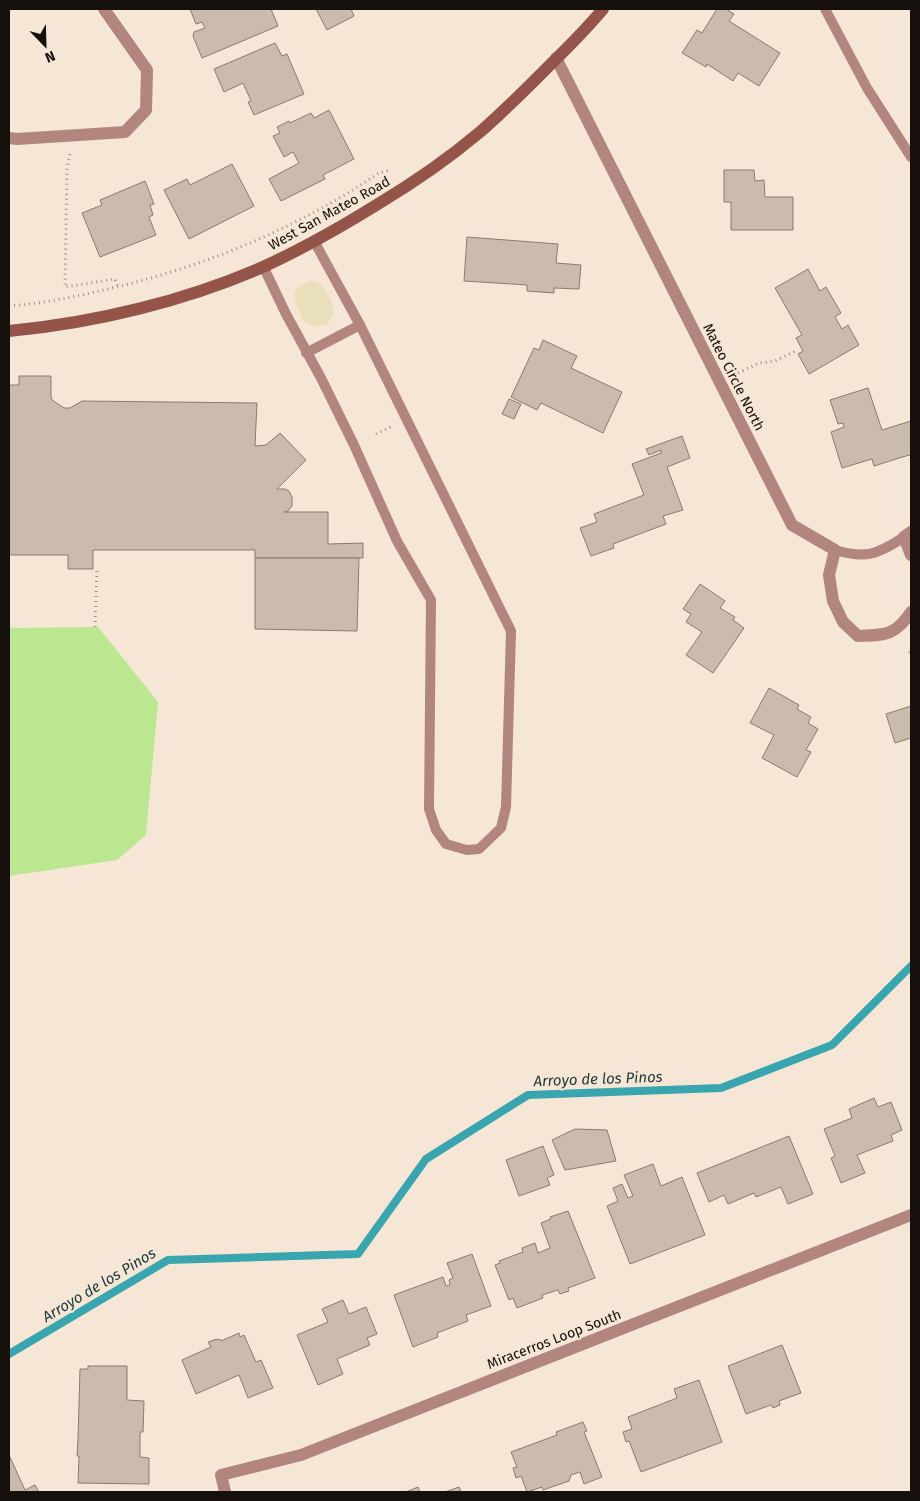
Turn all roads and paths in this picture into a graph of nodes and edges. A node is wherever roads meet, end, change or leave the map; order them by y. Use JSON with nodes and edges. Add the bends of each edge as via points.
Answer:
{"nodes":[{"id":1,"x":104,"y":9,"type":"edge"},
{"id":2,"x":602,"y":9,"type":"edge"},
{"id":3,"x":824,"y":9,"type":"edge"},
{"id":4,"x":556,"y":58,"type":"junction"},
{"id":5,"x":73,"y":135,"type":"junction"},
{"id":6,"x":9,"y":138,"type":"edge"},
{"id":7,"x":911,"y":157,"type":"edge"},
{"id":8,"x":390,"y":170,"type":"dead end"},
{"id":9,"x":314,"y":241,"type":"junction"},
{"id":10,"x":264,"y":266,"type":"junction"},
{"id":11,"x":118,"y":286,"type":"junction"},
{"id":12,"x":9,"y":306,"type":"edge"},
{"id":13,"x":360,"y":325,"type":"junction"},
{"id":14,"x":9,"y":331,"type":"edge"},
{"id":15,"x":798,"y":350,"type":"dead end"},
{"id":16,"x":306,"y":353,"type":"junction"},
{"id":17,"x":737,"y":374,"type":"dead end"},
{"id":18,"x":393,"y":426,"type":"dead end"},
{"id":19,"x":376,"y":434,"type":"dead end"},
{"id":20,"x":907,"y":534,"type":"edge"},
{"id":21,"x":835,"y":550,"type":"junction"},
{"id":22,"x":911,"y":555,"type":"edge"},
{"id":23,"x":97,"y":568,"type":"dead end"},
{"id":24,"x":911,"y":612,"type":"edge"},
{"id":25,"x":95,"y":628,"type":"dead end"},
{"id":26,"x":911,"y":1215,"type":"edge"},
{"id":27,"x":225,"y":1492,"type":"edge"}],
"edges":[{"from":1,"to":5,"type":"street","via":[[147,70],[146,110],[125,132]]},
{"from":2,"to":4,"type":"street","name":"West San Mateo Road"},
{"from":3,"to":7,"type":"lane","via":[[867,88]]},
{"from":4,"to":9,"type":"street","name":"West San Mateo Road","via":[[510,105],[441,163]]},
{"from":4,"to":21,"type":"street","name":"Mateo Circle North","via":[[792,525]]},
{"from":5,"to":6,"type":"street"},
{"from":5,"to":11,"type":"path","via":[[67,167],[65,287],[115,279]]},
{"from":8,"to":11,"type":"path","via":[[379,172],[313,213],[207,261]]},
{"from":9,"to":10,"type":"street","name":"West San Mateo Road"},
{"from":9,"to":13,"type":"lane"},
{"from":10,"to":14,"type":"street","name":"West San Mateo Road","via":[[152,306],[70,324]]},
{"from":10,"to":16,"type":"lane"},
{"from":11,"to":12,"type":"path","via":[[58,300]]},
{"from":13,"to":16,"type":"lane"},
{"from":13,"to":16,"type":"lane","via":[[511,631],[506,807],[501,828],[479,849],[467,850],[446,844],[436,830],[429,808],[431,600],[398,541],[346,429]]},
{"from":15,"to":17,"type":"path"},
{"from":18,"to":19,"type":"path"},
{"from":20,"to":21,"type":"lane","via":[[885,550],[865,555]]},
{"from":20,"to":22,"type":"street"},
{"from":21,"to":24,"type":"street","via":[[830,575],[833,601],[843,622],[858,636],[884,635],[902,625]]},
{"from":23,"to":25,"type":"path"},
{"from":26,"to":27,"type":"street","name":"Miracerros Loop South","via":[[301,1455],[221,1475]]}]}
